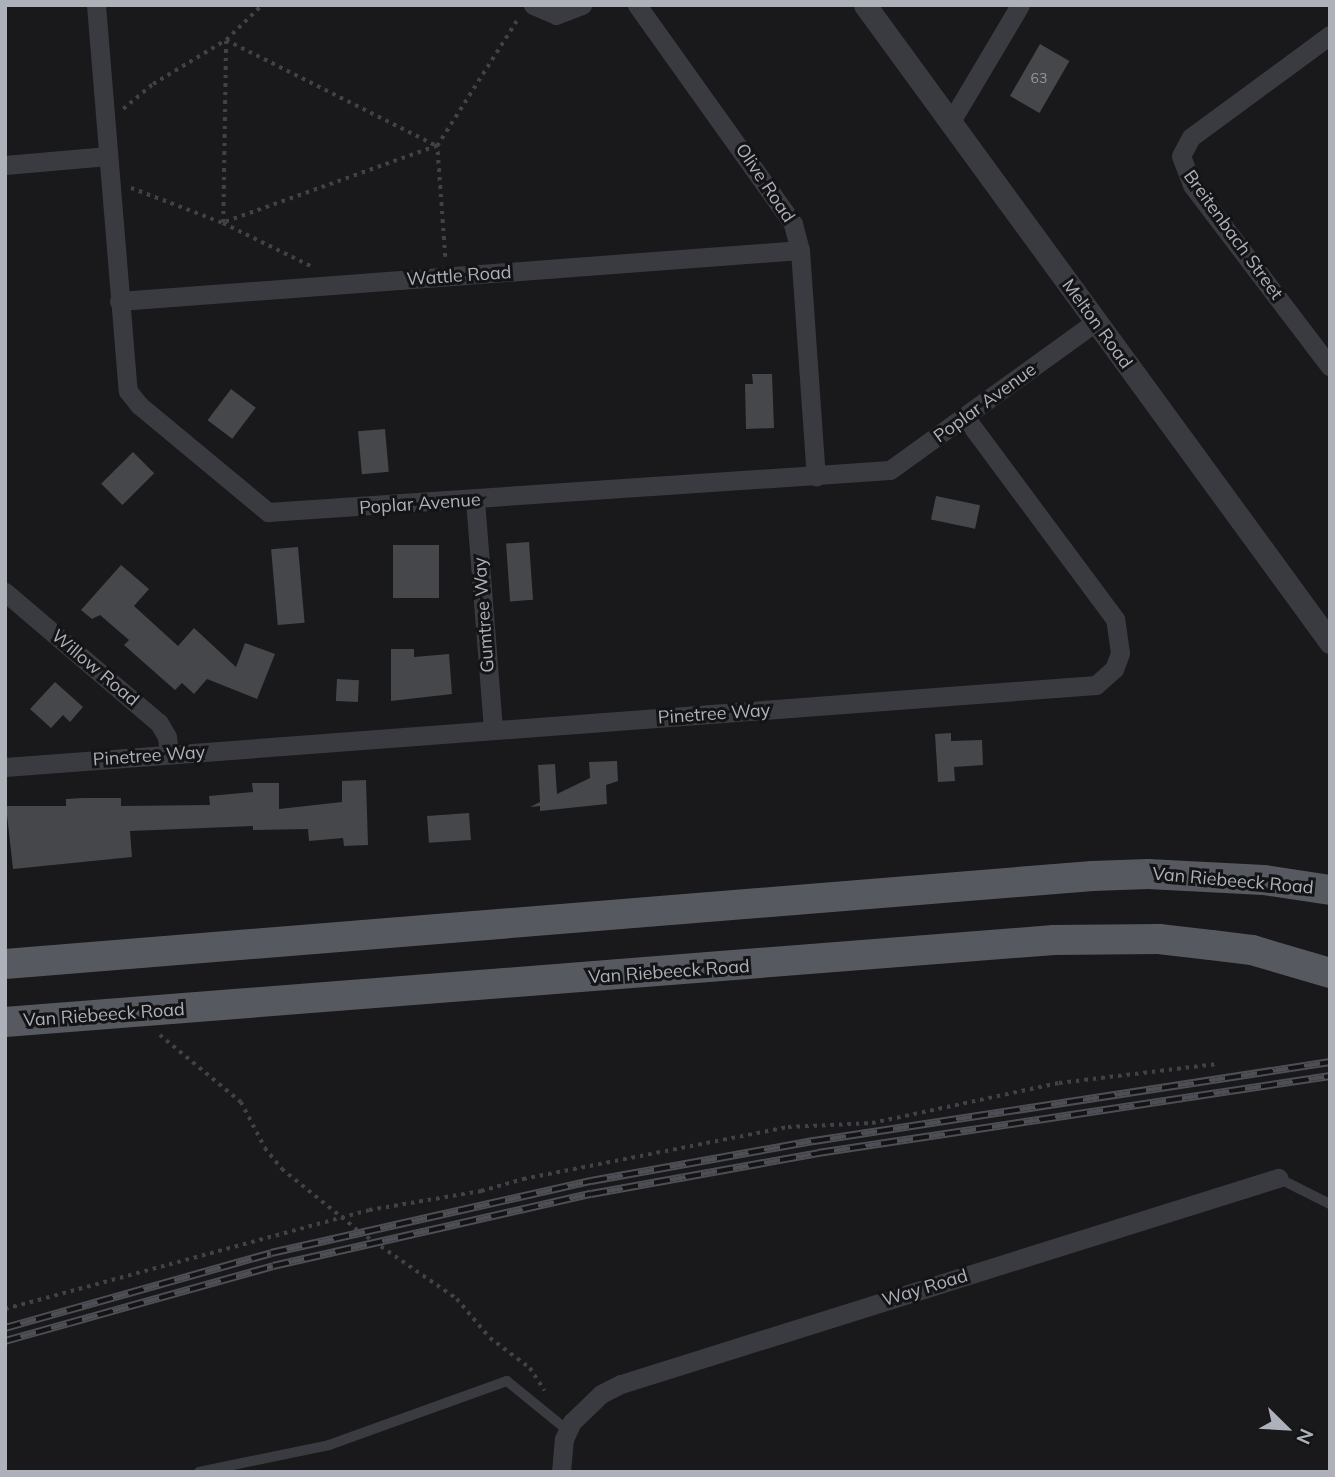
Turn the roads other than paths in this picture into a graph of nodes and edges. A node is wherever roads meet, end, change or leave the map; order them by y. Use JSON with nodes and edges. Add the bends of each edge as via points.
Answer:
{"nodes":[{"id":1,"x":96,"y":5,"type":"edge"},
{"id":2,"x":582,"y":5,"type":"edge"},
{"id":3,"x":638,"y":5,"type":"edge"},
{"id":4,"x":865,"y":5,"type":"edge"},
{"id":5,"x":1020,"y":5,"type":"edge"},
{"id":6,"x":527,"y":10,"type":"edge"},
{"id":7,"x":1330,"y":35,"type":"edge"},
{"id":8,"x":950,"y":123,"type":"junction"},
{"id":9,"x":108,"y":156,"type":"junction"},
{"id":10,"x":5,"y":165,"type":"edge"},
{"id":11,"x":800,"y":250,"type":"junction"},
{"id":12,"x":119,"y":301,"type":"junction"},
{"id":13,"x":1095,"y":322,"type":"junction"},
{"id":14,"x":1330,"y":367,"type":"edge"},
{"id":15,"x":965,"y":417,"type":"junction"},
{"id":16,"x":816,"y":476,"type":"junction"},
{"id":17,"x":475,"y":500,"type":"junction"},
{"id":18,"x":5,"y":592,"type":"edge"},
{"id":19,"x":1330,"y":642,"type":"edge"},
{"id":20,"x":493,"y":729,"type":"junction"},
{"id":21,"x":169,"y":754,"type":"junction"},
{"id":22,"x":5,"y":767,"type":"edge"},
{"id":23,"x":1330,"y":890,"type":"edge"},
{"id":24,"x":5,"y":964,"type":"edge"},
{"id":25,"x":1330,"y":974,"type":"edge"},
{"id":26,"x":5,"y":1022,"type":"edge"},
{"id":27,"x":1278,"y":1178,"type":"joint"},
{"id":28,"x":1330,"y":1204,"type":"edge"},
{"id":29,"x":567,"y":1430,"type":"junction"},
{"id":30,"x":199,"y":1472,"type":"edge"},
{"id":31,"x":561,"y":1472,"type":"edge"}],
"edges":[{"from":1,"to":9,"type":"street","name":"Poplar Avenue"},
{"from":2,"to":6,"type":"street","via":[[556,15]]},
{"from":3,"to":11,"type":"street","name":"Olive Road","via":[[788,211]]},
{"from":4,"to":8,"type":"street","name":"Melton Road"},
{"from":5,"to":8,"type":"street"},
{"from":7,"to":14,"type":"street","name":"Breitenbach Street","via":[[1191,137],[1181,156],[1192,184]]},
{"from":8,"to":13,"type":"street","name":"Melton Road"},
{"from":9,"to":10,"type":"street"},
{"from":9,"to":12,"type":"street","name":"Poplar Avenue"},
{"from":11,"to":12,"type":"street","name":"Wattle Road"},
{"from":11,"to":16,"type":"street","name":"Olive Road"},
{"from":12,"to":17,"type":"street","name":"Poplar Avenue","via":[[125,379],[134,399],[262,509],[282,513]]},
{"from":13,"to":15,"type":"street","name":"Poplar Avenue"},
{"from":13,"to":19,"type":"street","name":"Melton Road"},
{"from":15,"to":16,"type":"street","name":"Poplar Avenue","via":[[890,470]]},
{"from":15,"to":20,"type":"street","name":"Pinetree Way","via":[[1115,619],[1120,653],[1103,680],[1081,689]]},
{"from":16,"to":17,"type":"street","name":"Poplar Avenue"},
{"from":17,"to":20,"type":"street","name":"Gumtree Way"},
{"from":18,"to":21,"type":"street","name":"Willow Road","via":[[159,723]]},
{"from":20,"to":21,"type":"street","name":"Pinetree Way"},
{"from":21,"to":22,"type":"street","name":"Pinetree Way"},
{"from":23,"to":24,"type":"main road","name":"Van Riebeeck Road","via":[[1265,880],[1093,876]]},
{"from":25,"to":26,"type":"main road","name":"Van Riebeeck Road","via":[[1252,950],[1159,939],[1054,940]]},
{"from":27,"to":28,"type":"lane"},
{"from":27,"to":29,"type":"street","name":"Way Road","via":[[621,1384],[579,1412]]},
{"from":29,"to":30,"type":"lane","via":[[507,1381],[329,1445]]},
{"from":29,"to":31,"type":"street"}]}
